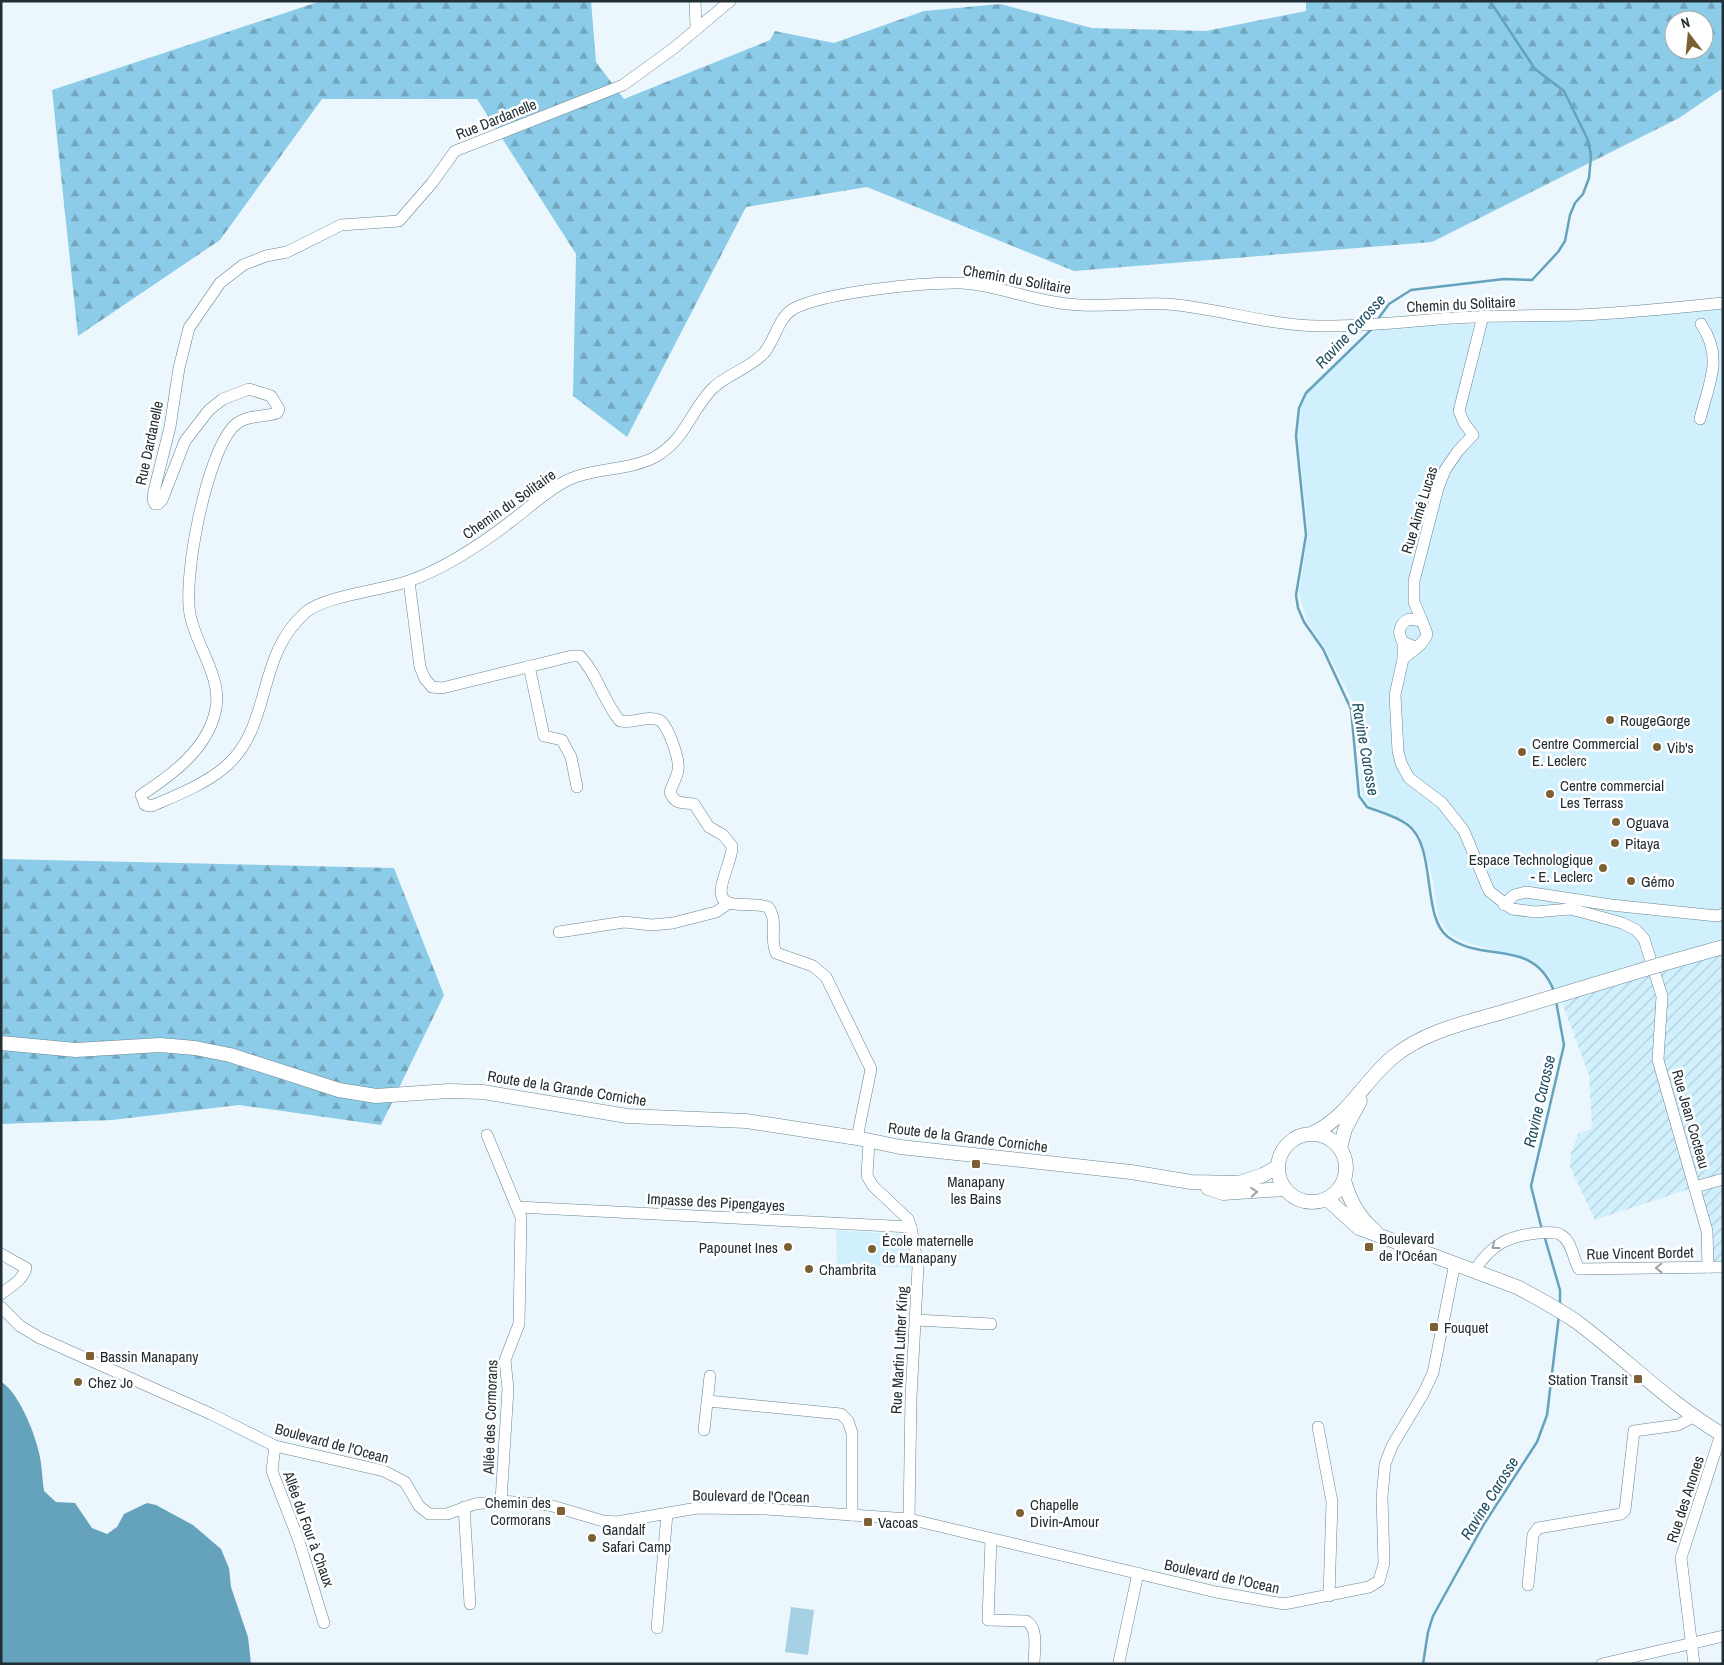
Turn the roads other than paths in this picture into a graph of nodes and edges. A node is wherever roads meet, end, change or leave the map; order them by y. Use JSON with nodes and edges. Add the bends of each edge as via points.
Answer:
{"nodes":[{"id":1,"x":695,"y":1,"type":"edge"},
{"id":2,"x":730,"y":1,"type":"edge"},
{"id":3,"x":696,"y":27,"type":"junction"},
{"id":4,"x":1723,"y":303,"type":"edge"},
{"id":5,"x":1483,"y":316,"type":"junction"},
{"id":6,"x":1701,"y":324,"type":"dead end"},
{"id":7,"x":1700,"y":418,"type":"dead end"},
{"id":8,"x":409,"y":581,"type":"junction"},
{"id":9,"x":1414,"y":602,"type":"junction"},
{"id":10,"x":1404,"y":621,"type":"junction"},
{"id":11,"x":1422,"y":622,"type":"junction"},
{"id":12,"x":1403,"y":642,"type":"junction"},
{"id":13,"x":1416,"y":646,"type":"junction"},
{"id":14,"x":1403,"y":659,"type":"junction"},
{"id":15,"x":529,"y":666,"type":"junction"},
{"id":16,"x":577,"y":787,"type":"dead end"},
{"id":17,"x":730,"y":903,"type":"junction"},
{"id":18,"x":1504,"y":905,"type":"junction"},
{"id":19,"x":1723,"y":914,"type":"edge"},
{"id":20,"x":559,"y":932,"type":"dead end"},
{"id":21,"x":1723,"y":947,"type":"edge"},
{"id":22,"x":1,"y":1043,"type":"edge"},
{"id":23,"x":1379,"y":1071,"type":"junction"},
{"id":24,"x":1313,"y":1133,"type":"junction"},
{"id":25,"x":487,"y":1135,"type":"dead end"},
{"id":26,"x":863,"y":1139,"type":"junction"},
{"id":27,"x":1340,"y":1148,"type":"junction"},
{"id":28,"x":1277,"y":1167,"type":"junction"},
{"id":29,"x":1723,"y":1179,"type":"edge"},
{"id":30,"x":1344,"y":1180,"type":"junction"},
{"id":31,"x":1191,"y":1182,"type":"junction"},
{"id":32,"x":1695,"y":1187,"type":"junction"},
{"id":33,"x":1285,"y":1189,"type":"junction"},
{"id":34,"x":1328,"y":1198,"type":"junction"},
{"id":35,"x":518,"y":1207,"type":"junction"},
{"id":36,"x":911,"y":1227,"type":"junction"},
{"id":37,"x":1385,"y":1240,"type":"junction"},
{"id":38,"x":1,"y":1254,"type":"edge"},
{"id":39,"x":1455,"y":1263,"type":"junction"},
{"id":40,"x":1708,"y":1267,"type":"junction"},
{"id":41,"x":1723,"y":1267,"type":"edge"},
{"id":42,"x":1474,"y":1270,"type":"junction"},
{"id":43,"x":1,"y":1294,"type":"edge"},
{"id":44,"x":1,"y":1307,"type":"edge"},
{"id":45,"x":916,"y":1320,"type":"junction"},
{"id":46,"x":991,"y":1324,"type":"dead end"},
{"id":47,"x":710,"y":1376,"type":"dead end"},
{"id":48,"x":708,"y":1401,"type":"junction"},
{"id":49,"x":1695,"y":1416,"type":"junction"},
{"id":50,"x":1318,"y":1427,"type":"dead end"},
{"id":51,"x":704,"y":1430,"type":"dead end"},
{"id":52,"x":1722,"y":1434,"type":"edge"},
{"id":53,"x":274,"y":1446,"type":"junction"},
{"id":54,"x":501,"y":1501,"type":"junction"},
{"id":55,"x":464,"y":1507,"type":"junction"},
{"id":56,"x":667,"y":1514,"type":"junction"},
{"id":57,"x":852,"y":1515,"type":"junction"},
{"id":58,"x":909,"y":1519,"type":"junction"},
{"id":59,"x":991,"y":1539,"type":"junction"},
{"id":60,"x":1138,"y":1573,"type":"junction"},
{"id":61,"x":1528,"y":1585,"type":"dead end"},
{"id":62,"x":1329,"y":1596,"type":"junction"},
{"id":63,"x":470,"y":1604,"type":"dead end"},
{"id":64,"x":324,"y":1622,"type":"dead end"},
{"id":65,"x":658,"y":1628,"type":"dead end"},
{"id":66,"x":1723,"y":1636,"type":"edge"},
{"id":67,"x":1692,"y":1642,"type":"junction"},
{"id":68,"x":1119,"y":1662,"type":"dead end"},
{"id":69,"x":1034,"y":1664,"type":"edge"},
{"id":70,"x":1602,"y":1664,"type":"edge"},
{"id":71,"x":1694,"y":1664,"type":"edge"}],
"edges":[{"from":1,"to":3,"type":"street"},
{"from":2,"to":3,"type":"street","name":"Rue Dardanelle"},
{"from":3,"to":8,"type":"street","name":"Rue Dardanelle","via":[[674,48],[624,85],[455,151],[399,221],[341,225],[287,252],[243,265],[220,283],[208,298],[189,328],[154,491],[155,504],[162,500],[185,440],[223,398],[249,389],[271,396],[279,409],[277,414],[248,417],[232,427],[214,463],[203,500],[188,597],[190,615],[214,680],[216,708],[203,740],[193,754],[141,795],[146,805],[152,806],[201,784],[235,757],[258,713],[274,655],[284,635],[310,608]]},
{"from":4,"to":5,"type":"street","name":"Chemin du Solitaire","via":[[1582,314]]},
{"from":5,"to":8,"type":"street","name":"Chemin du Solitaire","via":[[1387,324],[1374,322],[1355,326],[1301,325],[1170,304],[1067,304],[960,283],[869,290],[817,301],[790,310],[760,358],[709,392],[682,436],[656,456],[644,462],[572,478],[462,555]]},
{"from":5,"to":9,"type":"street","name":"Rue Aimé Lucas","via":[[1460,411],[1473,435],[1458,451],[1442,479],[1414,581]]},
{"from":6,"to":7,"type":"street","via":[[1715,353]]},
{"from":8,"to":15,"type":"street","via":[[420,667],[432,687],[442,688]]},
{"from":9,"to":10,"type":"street","name":"Rue Aimé Lucas"},
{"from":9,"to":11,"type":"street","name":"Rue Aimé Lucas"},
{"from":10,"to":11,"type":"street","via":[[1413,618]]},
{"from":10,"to":12,"type":"street","via":[[1399,629]]},
{"from":11,"to":13,"type":"street","via":[[1427,629],[1426,638]]},
{"from":12,"to":13,"type":"street"},
{"from":12,"to":14,"type":"street"},
{"from":13,"to":14,"type":"street"},
{"from":14,"to":18,"type":"street","via":[[1396,695],[1398,751],[1404,770],[1409,778],[1450,812],[1464,831],[1484,884]]},
{"from":15,"to":16,"type":"street","via":[[544,736],[562,740],[571,757]]},
{"from":15,"to":17,"type":"street","via":[[580,656],[589,665],[620,721],[658,720],[664,724],[678,762],[670,792],[673,799],[677,803],[694,804],[709,827],[732,846],[720,890]]},
{"from":17,"to":20,"type":"street","via":[[716,912],[673,923],[624,922]]},
{"from":17,"to":26,"type":"street","name":"Rue Martin Luther King","via":[[754,903],[768,907],[774,918],[776,953],[813,966],[826,977],[871,1069]]},
{"from":18,"to":19,"type":"street","via":[[1514,895],[1526,892],[1611,905]]},
{"from":18,"to":32,"type":"street","name":"Rue Jean Cocteau","via":[[1535,912],[1570,909],[1622,923],[1636,930],[1644,939],[1662,996],[1658,1060]]},
{"from":21,"to":23,"type":"main road","bridge":true,"via":[[1422,1038]]},
{"from":22,"to":26,"type":"main road","name":"Route de la Grande Corniche","via":[[76,1050],[160,1045],[195,1048],[230,1055],[339,1090],[376,1096],[483,1092],[627,1116],[746,1121]]},
{"from":23,"to":24,"type":"main road","via":[[1337,1118]]},
{"from":23,"to":27,"type":"main road","via":[[1345,1129]]},
{"from":24,"to":27,"type":"main road","via":[[1328,1137]]},
{"from":24,"to":28,"type":"main road","via":[[1298,1136],[1286,1146]]},
{"from":25,"to":35,"type":"street","name":"Allée des Cormorans"},
{"from":26,"to":31,"type":"main road","name":"Route de la Grande Corniche","via":[[900,1147],[1131,1172]]},
{"from":26,"to":36,"type":"street","name":"Rue Martin Luther King","via":[[867,1176]]},
{"from":27,"to":30,"type":"main road","via":[[1346,1164]]},
{"from":28,"to":31,"type":"main road","name":"Route de la Grande Corniche","via":[[1240,1183]]},
{"from":28,"to":33,"type":"main road"},
{"from":29,"to":32,"type":"street","name":"Rue Jean Cocteau"},
{"from":30,"to":34,"type":"main road"},
{"from":30,"to":37,"type":"main road","via":[[1365,1223]]},
{"from":31,"to":33,"type":"main road","name":"Route de la Grande Corniche","one_way":true,"via":[[1223,1193]]},
{"from":32,"to":40,"type":"street","name":"Rue Jean Cocteau","via":[[1706,1231]]},
{"from":33,"to":34,"type":"main road","via":[[1304,1201]]},
{"from":34,"to":37,"type":"main road","via":[[1359,1228]]},
{"from":35,"to":36,"type":"street","name":"Impasse des Pipengayes"},
{"from":35,"to":54,"type":"street","name":"Allée des Cormorans","via":[[521,1217],[519,1324],[505,1360],[508,1389]]},
{"from":36,"to":45,"type":"street","name":"Rue Martin Luther King","via":[[918,1268]]},
{"from":37,"to":39,"type":"main road"},
{"from":38,"to":43,"type":"street","via":[[26,1268],[25,1274]]},
{"from":39,"to":42,"type":"main road"},
{"from":39,"to":62,"type":"street","name":"Boulevard de l'Ocean","via":[[1432,1374],[1385,1464],[1382,1574],[1379,1581],[1369,1587]]},
{"from":40,"to":41,"type":"street","name":"Rue Vincent Bordet"},
{"from":40,"to":42,"type":"street","name":"Rue Vincent Bordet","one_way":true,"via":[[1579,1269],[1566,1240],[1551,1232],[1525,1234],[1503,1241],[1485,1254]]},
{"from":42,"to":49,"type":"main road","via":[[1518,1287],[1576,1322]]},
{"from":44,"to":53,"type":"street","name":"Boulevard de l'Ocean","via":[[20,1326],[40,1338],[211,1414]]},
{"from":45,"to":46,"type":"street"},
{"from":45,"to":58,"type":"street","name":"Rue Martin Luther King"},
{"from":47,"to":48,"type":"street"},
{"from":48,"to":51,"type":"street"},
{"from":48,"to":57,"type":"street","via":[[841,1414],[848,1421],[852,1433]]},
{"from":49,"to":52,"type":"main road"},
{"from":49,"to":61,"type":"street","via":[[1678,1425],[1634,1431],[1625,1510],[1621,1514],[1538,1528],[1533,1535]]},
{"from":50,"to":62,"type":"street","via":[[1331,1493]]},
{"from":52,"to":67,"type":"street","name":"Rue des Anones","via":[[1681,1558]]},
{"from":53,"to":55,"type":"street","name":"Boulevard de l'Ocean","via":[[398,1476],[413,1492],[419,1506],[429,1514],[447,1514]]},
{"from":53,"to":64,"type":"street","name":"Allée du Four à Chaux","via":[[272,1471],[299,1541]]},
{"from":54,"to":55,"type":"street","name":"Boulevard de l'Ocean"},
{"from":54,"to":56,"type":"street","name":"Boulevard de l'Ocean","via":[[549,1505],[603,1521]]},
{"from":55,"to":63,"type":"street"},
{"from":56,"to":57,"type":"street","name":"Boulevard de l'Ocean","via":[[697,1508]]},
{"from":56,"to":65,"type":"street"},
{"from":57,"to":58,"type":"street","name":"Boulevard de l'Ocean"},
{"from":58,"to":59,"type":"street","name":"Boulevard de l'Ocean"},
{"from":59,"to":60,"type":"street","name":"Boulevard de l'Ocean"},
{"from":59,"to":69,"type":"street","via":[[988,1620],[1030,1623],[1034,1629]]},
{"from":60,"to":62,"type":"street","name":"Boulevard de l'Ocean","via":[[1284,1604]]},
{"from":60,"to":68,"type":"street"},
{"from":66,"to":67,"type":"street"},
{"from":67,"to":70,"type":"street"},
{"from":67,"to":71,"type":"street","name":"Rue des Anones"}]}
